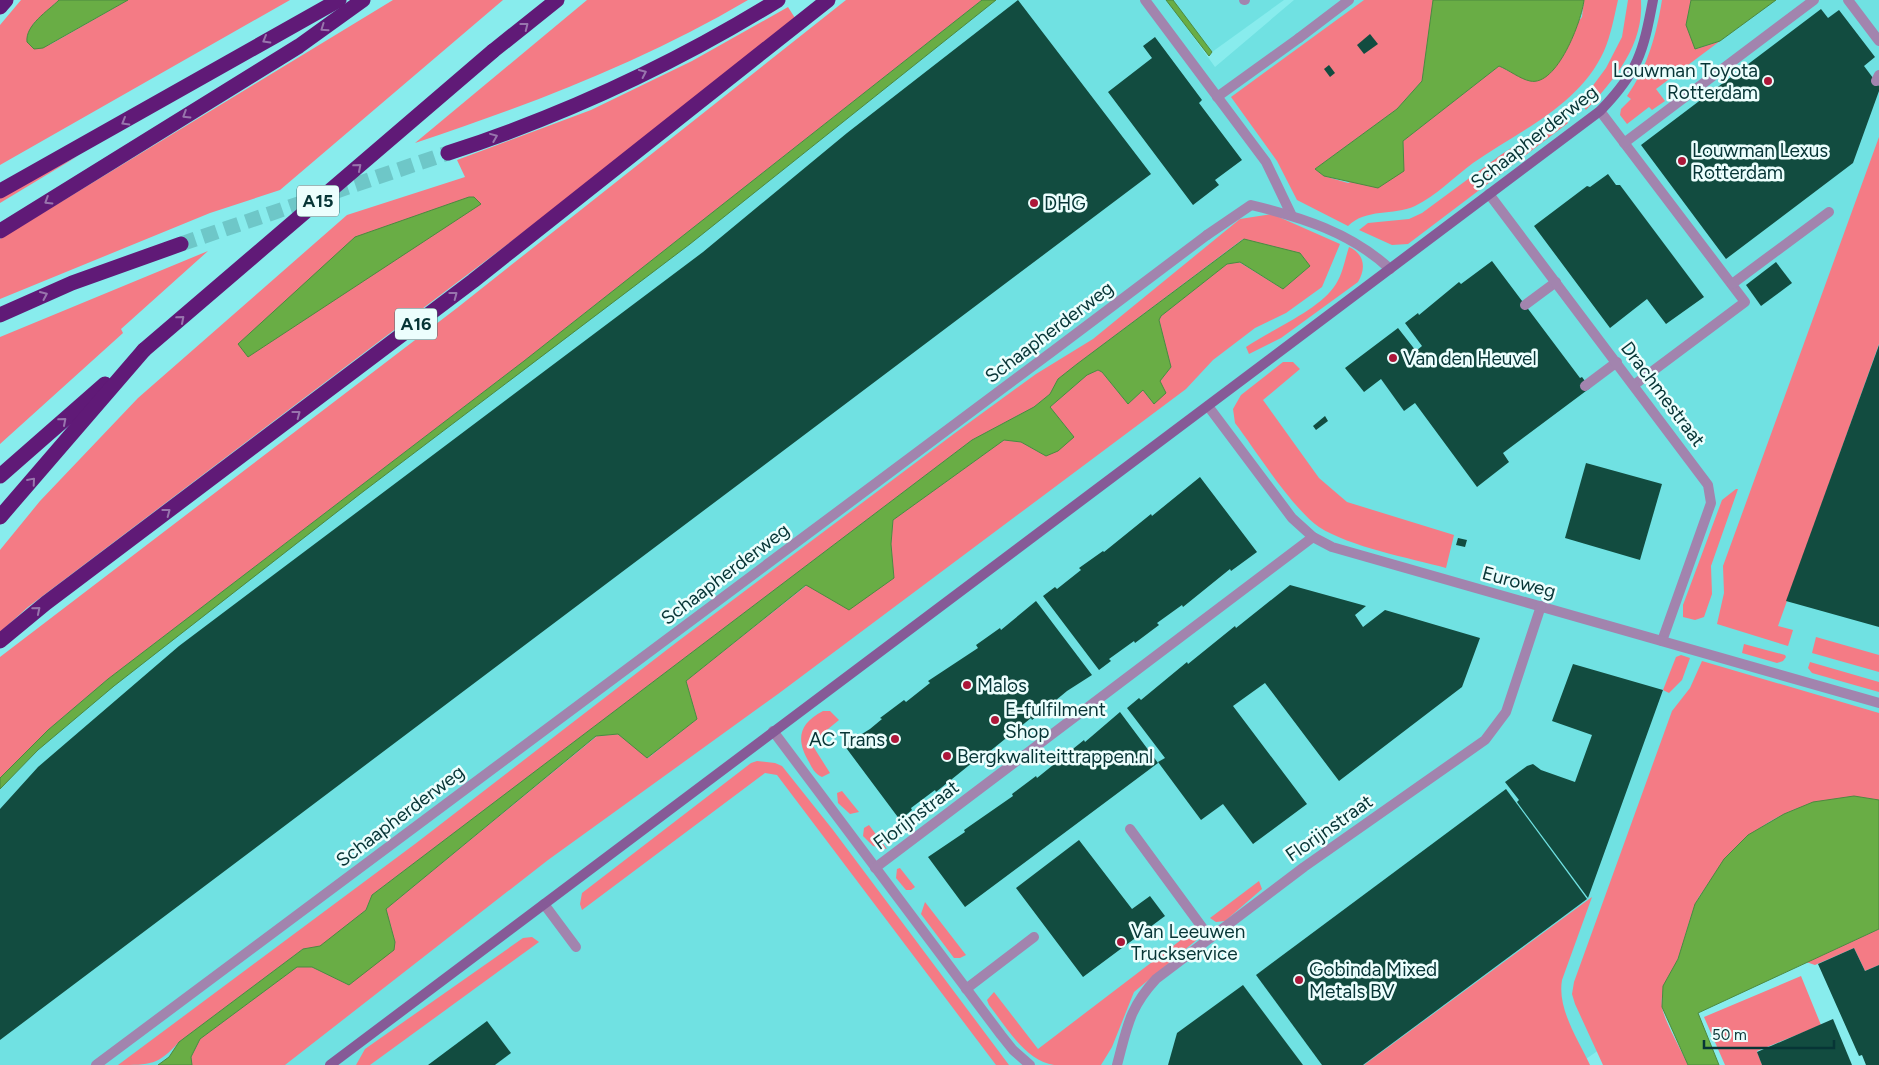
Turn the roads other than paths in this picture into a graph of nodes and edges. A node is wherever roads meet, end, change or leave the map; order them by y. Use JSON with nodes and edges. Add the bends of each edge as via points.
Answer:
{"nodes":[{"id":1,"x":6,"y":0,"type":"edge"},
{"id":2,"x":339,"y":0,"type":"edge"},
{"id":3,"x":364,"y":0,"type":"edge"},
{"id":4,"x":557,"y":0,"type":"edge"},
{"id":5,"x":778,"y":0,"type":"edge"},
{"id":6,"x":828,"y":0,"type":"edge"},
{"id":7,"x":1145,"y":0,"type":"edge"},
{"id":8,"x":1350,"y":0,"type":"edge"},
{"id":9,"x":1653,"y":0,"type":"edge"},
{"id":10,"x":1814,"y":0,"type":"edge"},
{"id":11,"x":1848,"y":0,"type":"edge"},
{"id":12,"x":0,"y":7,"type":"edge"},
{"id":13,"x":1879,"y":41,"type":"edge"},
{"id":14,"x":1217,"y":97,"type":"junction"},
{"id":15,"x":1600,"y":111,"type":"junction"},
{"id":16,"x":1624,"y":144,"type":"junction"},
{"id":17,"x":448,"y":153,"type":"tunnel mouth"},
{"id":18,"x":0,"y":191,"type":"edge"},
{"id":19,"x":1489,"y":194,"type":"junction"},
{"id":20,"x":1829,"y":212,"type":"dead end"},
{"id":21,"x":1291,"y":214,"type":"junction"},
{"id":22,"x":0,"y":231,"type":"edge"},
{"id":23,"x":181,"y":244,"type":"tunnel mouth"},
{"id":24,"x":1390,"y":269,"type":"junction"},
{"id":25,"x":1556,"y":282,"type":"junction"},
{"id":26,"x":1732,"y":284,"type":"junction"},
{"id":27,"x":1525,"y":305,"type":"dead end"},
{"id":28,"x":0,"y":316,"type":"edge"},
{"id":29,"x":144,"y":350,"type":"junction"},
{"id":30,"x":1617,"y":362,"type":"junction"},
{"id":31,"x":1634,"y":385,"type":"junction"},
{"id":32,"x":1585,"y":386,"type":"dead end"},
{"id":33,"x":1208,"y":406,"type":"junction"},
{"id":34,"x":0,"y":476,"type":"edge"},
{"id":35,"x":0,"y":517,"type":"edge"},
{"id":36,"x":1313,"y":537,"type":"junction"},
{"id":37,"x":1541,"y":606,"type":"junction"},
{"id":38,"x":0,"y":641,"type":"edge"},
{"id":39,"x":1662,"y":641,"type":"junction"},
{"id":40,"x":1879,"y":703,"type":"edge"},
{"id":41,"x":773,"y":731,"type":"junction"},
{"id":42,"x":1130,"y":829,"type":"dead end"},
{"id":43,"x":875,"y":868,"type":"junction"},
{"id":44,"x":544,"y":904,"type":"junction"},
{"id":45,"x":1034,"y":937,"type":"dead end"},
{"id":46,"x":1210,"y":938,"type":"junction"},
{"id":47,"x":576,"y":947,"type":"dead end"},
{"id":48,"x":966,"y":989,"type":"junction"},
{"id":49,"x":96,"y":1065,"type":"edge"},
{"id":50,"x":330,"y":1065,"type":"edge"},
{"id":51,"x":1030,"y":1065,"type":"edge"},
{"id":52,"x":1117,"y":1065,"type":"edge"}],
"edges":[{"from":1,"to":12,"type":"highway"},
{"from":2,"to":18,"type":"highway","one_way":true},
{"from":3,"to":22,"type":"highway","one_way":true,"via":[[298,46]]},
{"from":29,"to":4,"type":"highway","number":"A15","one_way":true,"bridge":true},
{"from":17,"to":5,"type":"highway","one_way":true,"via":[[587,99],[670,60]]},
{"from":38,"to":6,"type":"highway","number":"A16","one_way":true,"via":[[473,281]]},
{"from":7,"to":14,"type":"street"},
{"from":8,"to":14,"type":"street"},
{"from":9,"to":15,"type":"street","name":"Schaapherderweg","via":[[1642,52],[1618,94]]},
{"from":10,"to":16,"type":"street"},
{"from":11,"to":13,"type":"street"},
{"from":14,"to":21,"type":"street","via":[[1266,162]]},
{"from":15,"to":16,"type":"street"},
{"from":15,"to":19,"type":"street","name":"Schaapherderweg"},
{"from":16,"to":26,"type":"street"},
{"from":19,"to":24,"type":"street","name":"Schaapherderweg"},
{"from":19,"to":25,"type":"street","name":"Drachmestraat"},
{"from":20,"to":26,"type":"street"},
{"from":21,"to":24,"type":"street","name":"Schaapherderweg","via":[[1349,238],[1371,251]]},
{"from":21,"to":49,"type":"street","name":"Schaapherderweg","via":[[1251,205],[1207,234]]},
{"from":28,"to":23,"type":"highway","one_way":true,"via":[[72,283]]},
{"from":24,"to":33,"type":"street","name":"Schaapherderweg"},
{"from":25,"to":27,"type":"street"},
{"from":25,"to":30,"type":"street","name":"Drachmestraat"},
{"from":26,"to":31,"type":"street","via":[[1745,302]]},
{"from":34,"to":29,"type":"highway","number":"A15","one_way":true},
{"from":35,"to":29,"type":"highway","one_way":true},
{"from":30,"to":31,"type":"street","name":"Drachmestraat"},
{"from":30,"to":32,"type":"street"},
{"from":31,"to":39,"type":"street","name":"Drachmestraat","via":[[1708,485],[1711,503]]},
{"from":33,"to":36,"type":"street","name":"Euroweg","via":[[1292,518]]},
{"from":33,"to":41,"type":"street","name":"Schaapherderweg"},
{"from":36,"to":37,"type":"street","name":"Euroweg","via":[[1356,554]]},
{"from":36,"to":43,"type":"street","name":"Florijnstraat"},
{"from":37,"to":39,"type":"street","name":"Euroweg"},
{"from":37,"to":46,"type":"street","name":"Florijnstraat","via":[[1506,712],[1484,740]]},
{"from":39,"to":40,"type":"street","name":"Euroweg"},
{"from":41,"to":43,"type":"street","name":"Florijnstraat"},
{"from":41,"to":44,"type":"street","name":"Schaapherderweg"},
{"from":42,"to":46,"type":"street"},
{"from":43,"to":48,"type":"street","name":"Florijnstraat"},
{"from":44,"to":47,"type":"street"},
{"from":44,"to":50,"type":"street","name":"Schaapherderweg"},
{"from":45,"to":48,"type":"street"},
{"from":46,"to":52,"type":"street","name":"Florijnstraat","via":[[1143,992],[1132,1010]]},
{"from":48,"to":51,"type":"street","name":"Florijnstraat","via":[[1013,1050]]}]}
